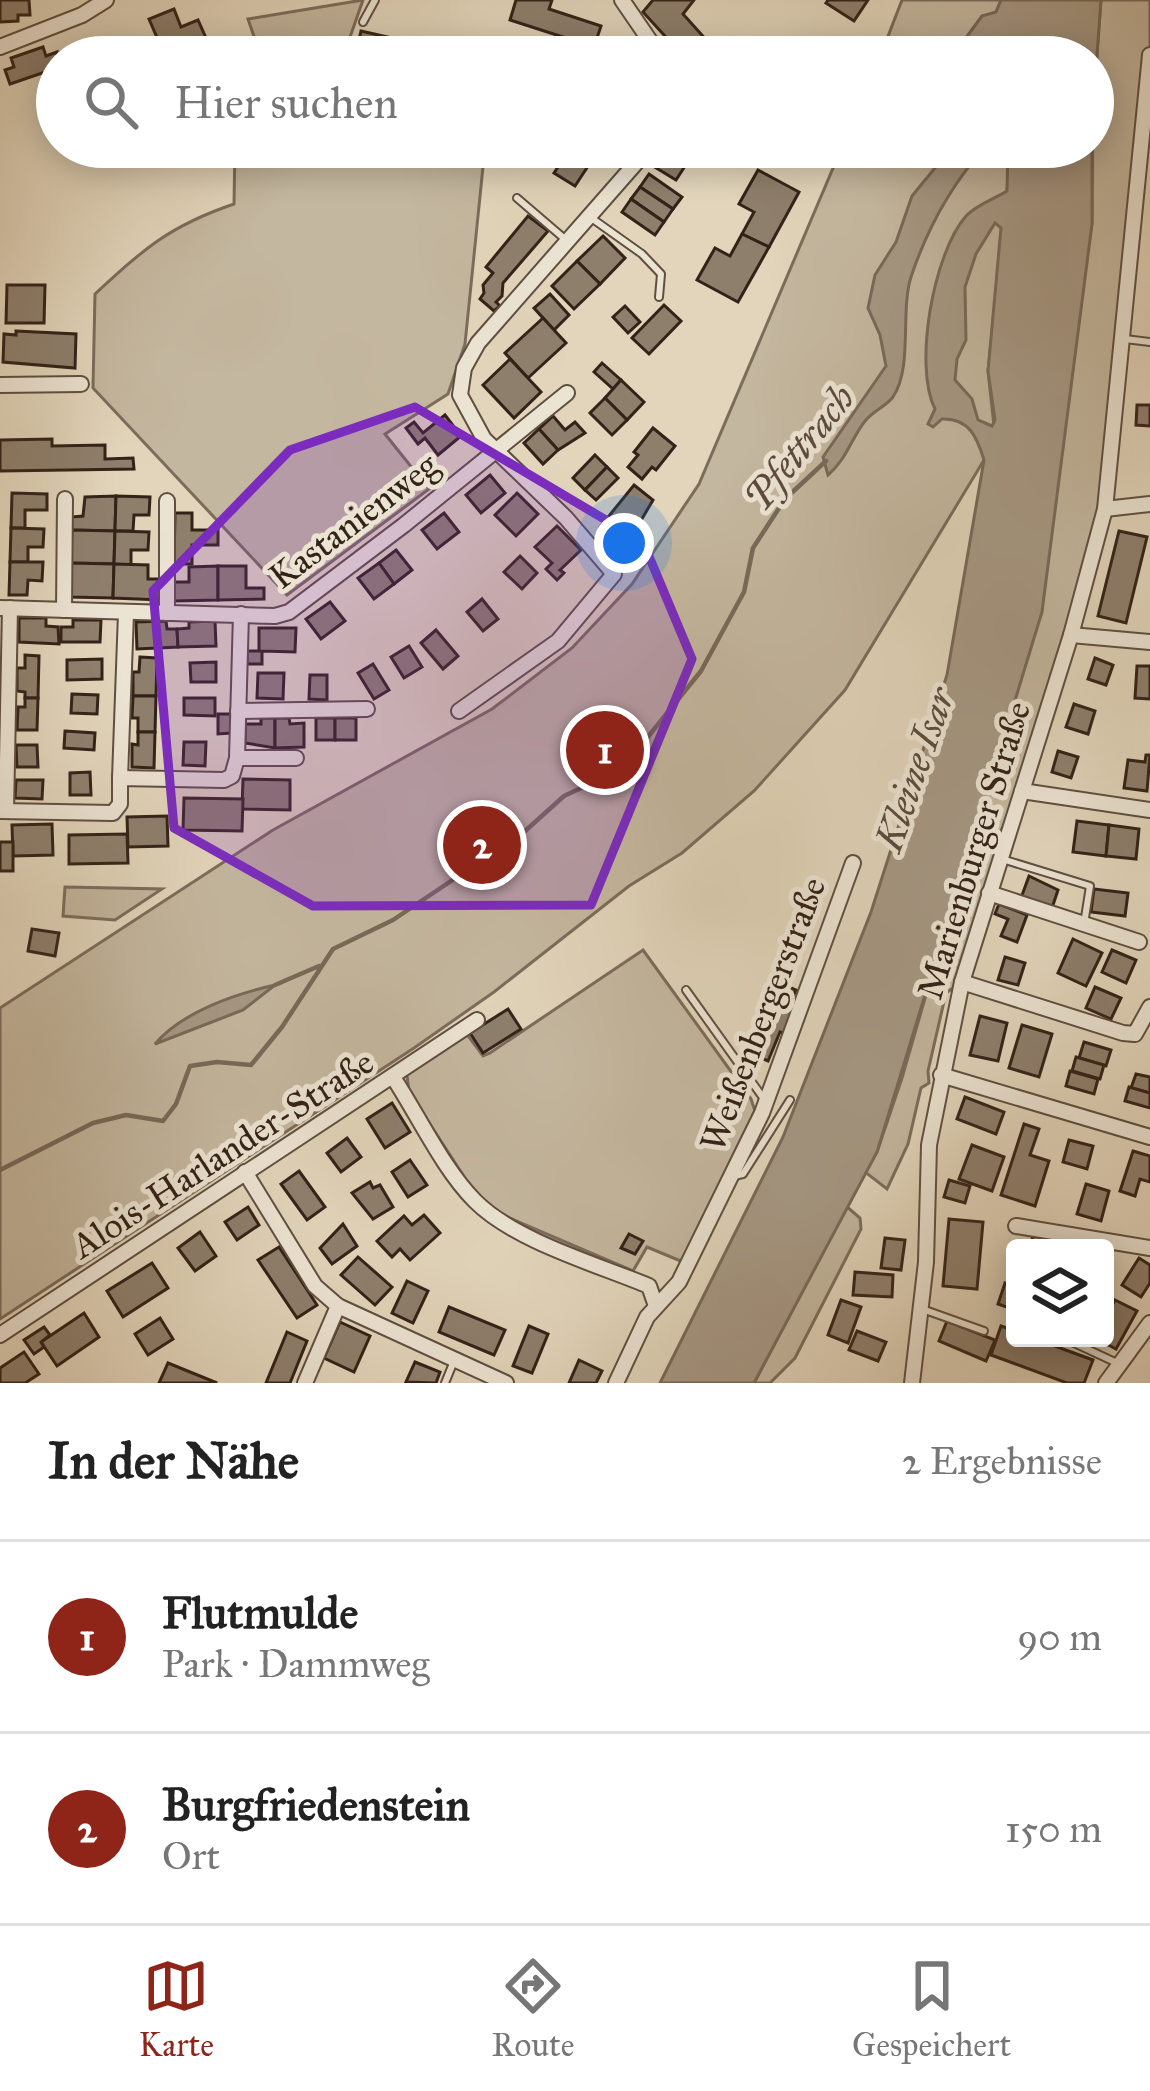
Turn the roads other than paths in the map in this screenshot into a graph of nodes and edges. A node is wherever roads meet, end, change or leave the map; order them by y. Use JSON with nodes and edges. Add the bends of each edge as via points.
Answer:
{"nodes":[{"id":1,"x":106,"y":0,"type":"edge"},
{"id":2,"x":375,"y":0,"type":"edge"},
{"id":3,"x":622,"y":0,"type":"edge"},
{"id":4,"x":363,"y":22,"type":"dead end"},
{"id":5,"x":647,"y":36,"type":"edge"},
{"id":6,"x":0,"y":47,"type":"edge"},
{"id":7,"x":1150,"y":55,"type":"edge"},
{"id":8,"x":1145,"y":151,"type":"edge"},
{"id":9,"x":632,"y":168,"type":"edge"},
{"id":10,"x":517,"y":198,"type":"dead end"},
{"id":11,"x":590,"y":217,"type":"junction"},
{"id":12,"x":1133,"y":236,"type":"junction"},
{"id":13,"x":1150,"y":236,"type":"edge"},
{"id":14,"x":568,"y":242,"type":"junction"},
{"id":15,"x":659,"y":297,"type":"dead end"},
{"id":16,"x":1125,"y":339,"type":"junction"},
{"id":17,"x":1150,"y":342,"type":"edge"},
{"id":18,"x":81,"y":384,"type":"dead end"},
{"id":19,"x":0,"y":385,"type":"edge"},
{"id":20,"x":567,"y":393,"type":"dead end"},
{"id":21,"x":494,"y":449,"type":"junction"},
{"id":22,"x":65,"y":499,"type":"dead end"},
{"id":23,"x":166,"y":501,"type":"dead end"},
{"id":24,"x":1150,"y":504,"type":"edge"},
{"id":25,"x":1106,"y":509,"type":"junction"},
{"id":26,"x":5,"y":608,"type":"edge"},
{"id":27,"x":64,"y":610,"type":"junction"},
{"id":28,"x":125,"y":613,"type":"junction"},
{"id":29,"x":167,"y":613,"type":"junction"},
{"id":30,"x":241,"y":614,"type":"junction"},
{"id":31,"x":1070,"y":635,"type":"junction"},
{"id":32,"x":1150,"y":642,"type":"edge"},
{"id":33,"x":367,"y":709,"type":"dead end"},
{"id":34,"x":238,"y":711,"type":"junction"},
{"id":35,"x":459,"y":711,"type":"dead end"},
{"id":36,"x":237,"y":758,"type":"junction"},
{"id":37,"x":296,"y":758,"type":"dead end"},
{"id":38,"x":120,"y":778,"type":"junction"},
{"id":39,"x":1022,"y":791,"type":"junction"},
{"id":40,"x":1150,"y":810,"type":"edge"},
{"id":41,"x":3,"y":811,"type":"edge"},
{"id":42,"x":999,"y":858,"type":"junction"},
{"id":43,"x":853,"y":863,"type":"dead end"},
{"id":44,"x":989,"y":893,"type":"junction"},
{"id":45,"x":1084,"y":924,"type":"junction"},
{"id":46,"x":1138,"y":942,"type":"dead end"},
{"id":47,"x":962,"y":982,"type":"junction"},
{"id":48,"x":686,"y":990,"type":"dead end"},
{"id":49,"x":1150,"y":1007,"type":"edge"},
{"id":50,"x":477,"y":1020,"type":"dead end"},
{"id":51,"x":941,"y":1076,"type":"junction"},
{"id":52,"x":393,"y":1077,"type":"junction"},
{"id":53,"x":790,"y":1100,"type":"dead end"},
{"id":54,"x":766,"y":1102,"type":"junction"},
{"id":55,"x":1150,"y":1137,"type":"edge"},
{"id":56,"x":245,"y":1172,"type":"junction"},
{"id":57,"x":730,"y":1176,"type":"junction"},
{"id":58,"x":1016,"y":1226,"type":"dead end"},
{"id":59,"x":1150,"y":1248,"type":"edge"},
{"id":60,"x":338,"y":1306,"type":"junction"},
{"id":61,"x":656,"y":1306,"type":"junction"},
{"id":62,"x":921,"y":1308,"type":"junction"},
{"id":63,"x":1150,"y":1323,"type":"edge"},
{"id":64,"x":984,"y":1330,"type":"dead end"},
{"id":65,"x":0,"y":1335,"type":"edge"},
{"id":66,"x":1083,"y":1347,"type":"edge"},
{"id":67,"x":454,"y":1361,"type":"junction"},
{"id":68,"x":1120,"y":1364,"type":"junction"},
{"id":69,"x":305,"y":1383,"type":"edge"},
{"id":70,"x":446,"y":1383,"type":"edge"},
{"id":71,"x":506,"y":1383,"type":"edge"},
{"id":72,"x":616,"y":1383,"type":"edge"},
{"id":73,"x":912,"y":1383,"type":"edge"},
{"id":74,"x":1106,"y":1383,"type":"edge"}],
"edges":[{"from":1,"to":6,"type":"street"},
{"from":2,"to":4,"type":"lane"},
{"from":3,"to":5,"type":"street"},
{"from":7,"to":8,"type":"street","name":"Marienburger Straße"},
{"from":8,"to":12,"type":"street","name":"Marienburger Straße"},
{"from":9,"to":11,"type":"street"},
{"from":10,"to":14,"type":"lane"},
{"from":11,"to":14,"type":"street"},
{"from":11,"to":15,"type":"lane","via":[[661,274]]},
{"from":12,"to":13,"type":"street"},
{"from":12,"to":16,"type":"street","name":"Marienburger Straße"},
{"from":14,"to":21,"type":"street","via":[[464,368],[460,395],[468,417]]},
{"from":16,"to":17,"type":"lane"},
{"from":16,"to":25,"type":"street","name":"Marienburger Straße"},
{"from":18,"to":19,"type":"street"},
{"from":20,"to":21,"type":"street","name":"Kastanienweg"},
{"from":21,"to":30,"type":"street","name":"Kastanienweg","via":[[305,602],[275,616]]},
{"from":21,"to":35,"type":"street","via":[[614,574],[557,641]]},
{"from":22,"to":27,"type":"street"},
{"from":23,"to":29,"type":"street"},
{"from":24,"to":25,"type":"street"},
{"from":25,"to":31,"type":"street","name":"Marienburger Straße"},
{"from":26,"to":27,"type":"street","name":"Kastanienweg"},
{"from":26,"to":41,"type":"street"},
{"from":27,"to":28,"type":"street","name":"Kastanienweg"},
{"from":28,"to":29,"type":"street","name":"Kastanienweg"},
{"from":28,"to":38,"type":"street"},
{"from":29,"to":30,"type":"street","name":"Kastanienweg"},
{"from":30,"to":34,"type":"street"},
{"from":31,"to":32,"type":"street"},
{"from":31,"to":39,"type":"street","name":"Marienburger Straße"},
{"from":33,"to":34,"type":"street"},
{"from":34,"to":36,"type":"street"},
{"from":36,"to":37,"type":"street"},
{"from":36,"to":38,"type":"street","via":[[224,781]]},
{"from":38,"to":41,"type":"street","via":[[112,813]]},
{"from":39,"to":40,"type":"street"},
{"from":39,"to":42,"type":"street","name":"Marienburger Straße"},
{"from":42,"to":44,"type":"street","name":"Marienburger Straße"},
{"from":42,"to":45,"type":"lane","via":[[1090,886]]},
{"from":43,"to":54,"type":"street","name":"Weißenbergerstraße"},
{"from":44,"to":45,"type":"street"},
{"from":44,"to":47,"type":"street","name":"Marienburger Straße"},
{"from":45,"to":46,"type":"street"},
{"from":47,"to":49,"type":"street","via":[[1124,1033],[1135,1034]]},
{"from":47,"to":51,"type":"street","name":"Marienburger Straße"},
{"from":48,"to":54,"type":"lane"},
{"from":50,"to":52,"type":"street","name":"Alois-Harlander-Straße"},
{"from":51,"to":55,"type":"street"},
{"from":51,"to":62,"type":"street","name":"Marienburger Straße","via":[[929,1144]]},
{"from":52,"to":56,"type":"street","name":"Alois-Harlander-Straße"},
{"from":52,"to":61,"type":"street","via":[[485,1210],[649,1286]]},
{"from":53,"to":57,"type":"lane","via":[[743,1174]]},
{"from":54,"to":57,"type":"street","name":"Weißenbergerstraße"},
{"from":56,"to":60,"type":"street","via":[[315,1286]]},
{"from":56,"to":65,"type":"street","name":"Alois-Harlander-Straße"},
{"from":57,"to":61,"type":"street","name":"Weißenbergerstraße","via":[[679,1282]]},
{"from":58,"to":59,"type":"street"},
{"from":60,"to":67,"type":"street"},
{"from":60,"to":69,"type":"street"},
{"from":61,"to":72,"type":"street","name":"Weißenbergerstraße"},
{"from":62,"to":64,"type":"lane"},
{"from":62,"to":73,"type":"street","name":"Marienburger Straße"},
{"from":63,"to":68,"type":"street"},
{"from":66,"to":68,"type":"lane"},
{"from":67,"to":70,"type":"lane"},
{"from":67,"to":71,"type":"street"},
{"from":68,"to":74,"type":"street"}]}
